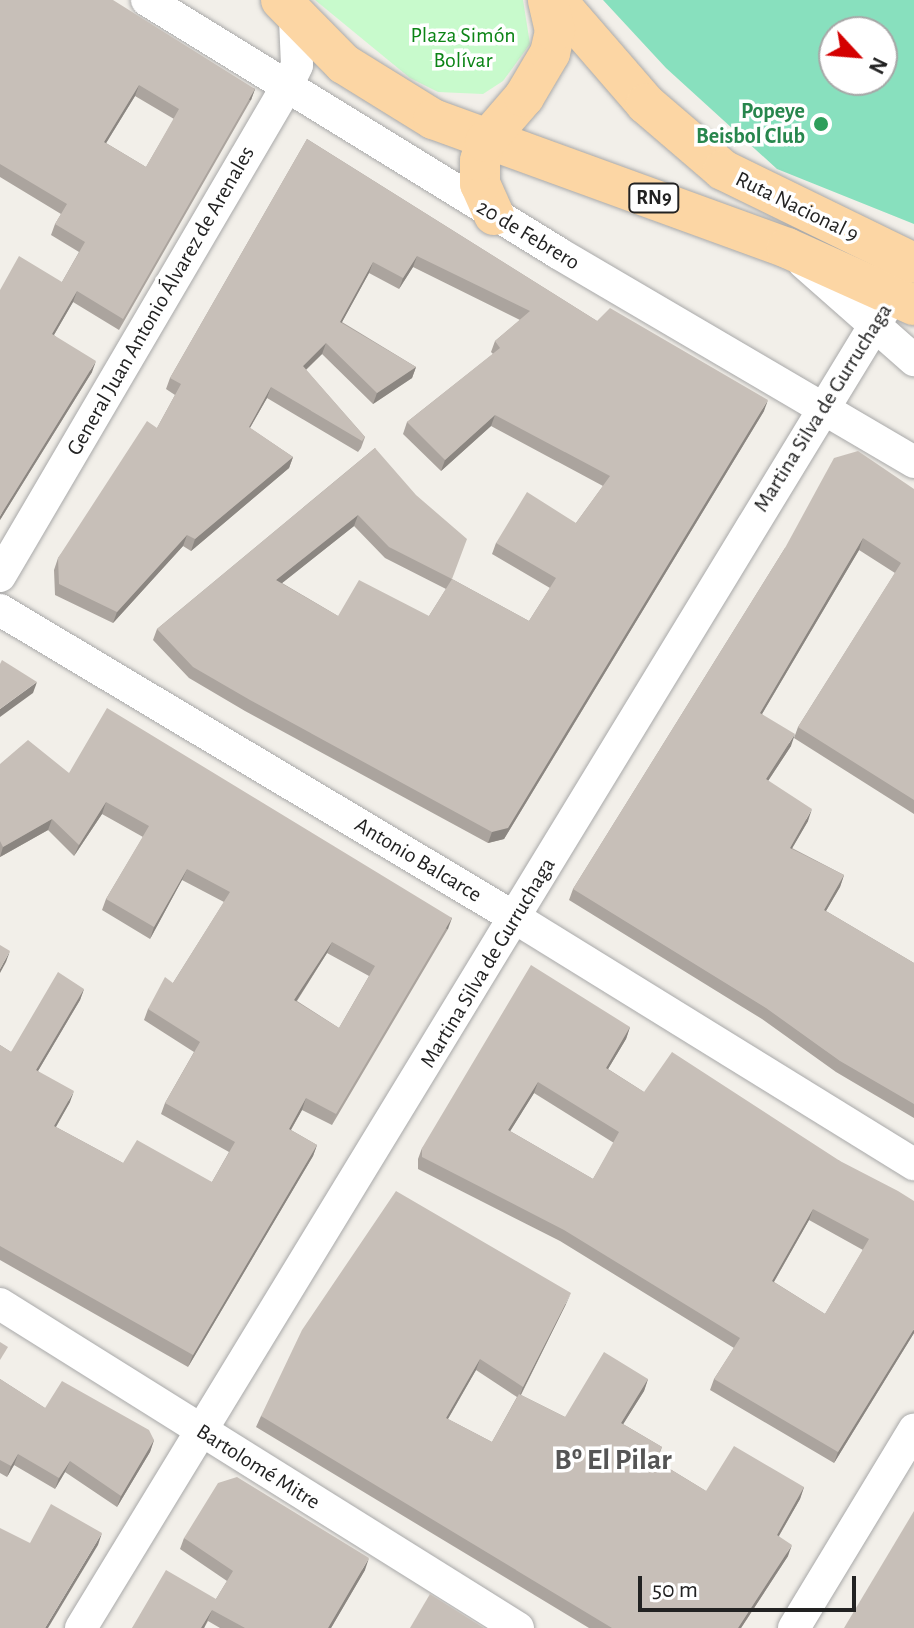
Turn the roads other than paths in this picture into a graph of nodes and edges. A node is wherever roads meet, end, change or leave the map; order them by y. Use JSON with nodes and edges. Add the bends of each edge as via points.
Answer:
{"nodes":[{"id":1,"x":548,"y":0,"type":"edge"},
{"id":2,"x":556,"y":0,"type":"edge"},
{"id":3,"x":157,"y":1,"type":"edge"},
{"id":4,"x":288,"y":10,"type":"edge"},
{"id":5,"x":286,"y":88,"type":"junction"},
{"id":6,"x":503,"y":148,"type":"junction"},
{"id":7,"x":494,"y":215,"type":"junction"},
{"id":8,"x":898,"y":297,"type":"edge"},
{"id":9,"x":914,"y":360,"type":"edge"},
{"id":10,"x":821,"y":406,"type":"junction"},
{"id":11,"x":914,"y":462,"type":"edge"},
{"id":12,"x":0,"y":576,"type":"edge"},
{"id":13,"x":0,"y":610,"type":"edge"},
{"id":14,"x":517,"y":919,"type":"junction"},
{"id":15,"x":914,"y":1164,"type":"edge"},
{"id":16,"x":0,"y":1304,"type":"edge"},
{"id":17,"x":914,"y":1430,"type":"edge"},
{"id":18,"x":199,"y":1431,"type":"junction"},
{"id":19,"x":81,"y":1628,"type":"edge"},
{"id":20,"x":518,"y":1628,"type":"edge"},
{"id":21,"x":794,"y":1628,"type":"edge"}],
"edges":[{"from":1,"to":6,"type":"main road","via":[[555,31],[550,53]]},
{"from":2,"to":8,"type":"main road","name":"Ruta Nacional 9","via":[[646,104],[723,170]]},
{"from":3,"to":5,"type":"street","name":"20 de Febrero"},
{"from":4,"to":5,"type":"street","name":"General Juan Antonio Álvarez de Arenales","via":[[297,65]]},
{"from":4,"to":6,"type":"main road","name":"General Juan Antonio Álvarez de Arenales","via":[[366,81]]},
{"from":5,"to":7,"type":"street","name":"20 de Febrero"},
{"from":5,"to":12,"type":"street","name":"General Juan Antonio Álvarez de Arenales"},
{"from":6,"to":7,"type":"main road","via":[[480,184]]},
{"from":6,"to":8,"type":"main road","name":"Ruta Nacional 9","number":"RN9","via":[[787,248]]},
{"from":7,"to":10,"type":"street","name":"20 de Febrero"},
{"from":8,"to":9,"type":"street"},
{"from":8,"to":10,"type":"street","name":"Martina Silva de Gurruchaga"},
{"from":10,"to":11,"type":"street","name":"20 de Febrero"},
{"from":10,"to":14,"type":"street","name":"Martina Silva de Gurruchaga"},
{"from":13,"to":14,"type":"street","name":"Antonio Balcarce"},
{"from":14,"to":15,"type":"street","name":"Antonio Balcarce"},
{"from":14,"to":18,"type":"street","name":"Martina Silva de Gurruchaga"},
{"from":16,"to":18,"type":"street","name":"Bartolomé Mitre"},
{"from":17,"to":21,"type":"street"},
{"from":18,"to":19,"type":"street","name":"Martina Silva de Gurruchaga"},
{"from":18,"to":20,"type":"street","name":"Bartolomé Mitre"}]}
